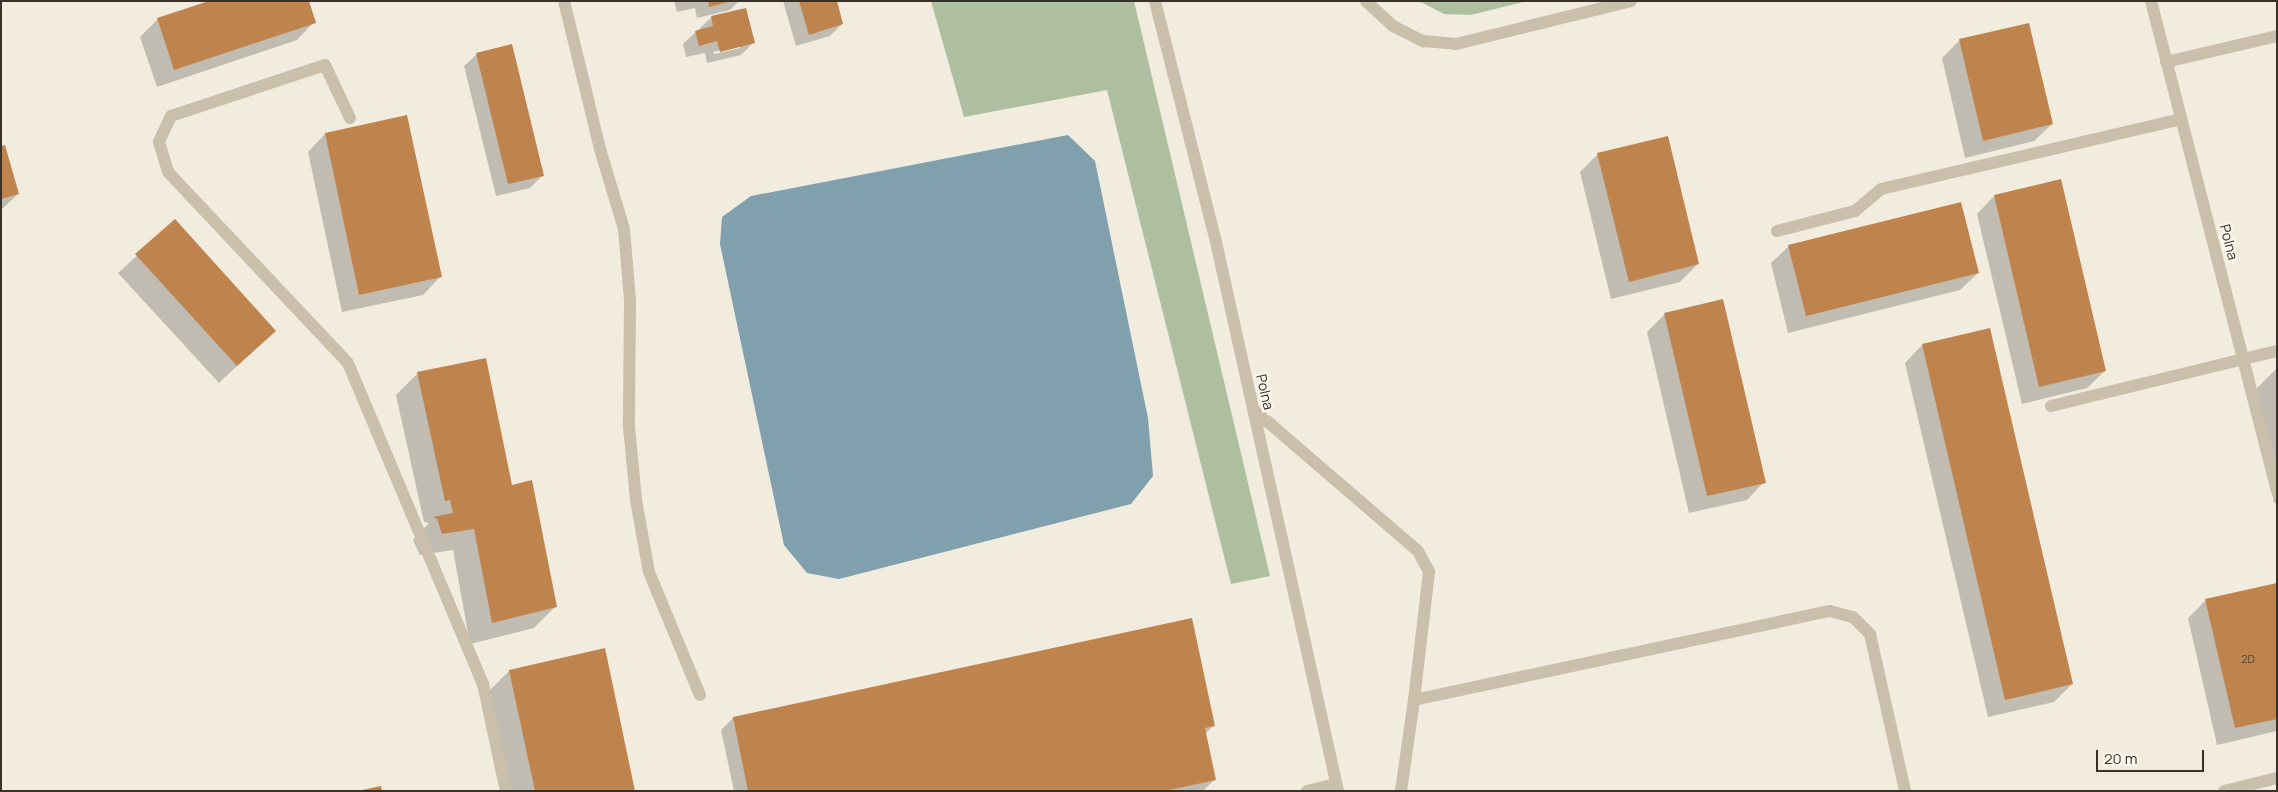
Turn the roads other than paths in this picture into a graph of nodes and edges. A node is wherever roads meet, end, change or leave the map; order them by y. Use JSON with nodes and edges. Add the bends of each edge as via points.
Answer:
{"nodes":[{"id":1,"x":564,"y":1,"type":"edge"},
{"id":2,"x":1155,"y":1,"type":"edge"},
{"id":3,"x":1366,"y":1,"type":"edge"},
{"id":4,"x":1631,"y":1,"type":"edge"},
{"id":5,"x":2151,"y":1,"type":"edge"},
{"id":6,"x":2277,"y":36,"type":"edge"},
{"id":7,"x":2166,"y":62,"type":"junction"},
{"id":8,"x":350,"y":118,"type":"dead end"},
{"id":9,"x":2181,"y":119,"type":"junction"},
{"id":10,"x":1777,"y":231,"type":"dead end"},
{"id":11,"x":2277,"y":351,"type":"edge"},
{"id":12,"x":2243,"y":359,"type":"junction"},
{"id":13,"x":2051,"y":406,"type":"dead end"},
{"id":14,"x":1254,"y":410,"type":"junction"},
{"id":15,"x":2277,"y":491,"type":"edge"},
{"id":16,"x":700,"y":695,"type":"dead end"},
{"id":17,"x":1414,"y":700,"type":"junction"},
{"id":18,"x":2277,"y":778,"type":"edge"},
{"id":19,"x":1337,"y":788,"type":"edge"},
{"id":20,"x":506,"y":791,"type":"edge"},
{"id":21,"x":1307,"y":791,"type":"edge"},
{"id":22,"x":1401,"y":791,"type":"edge"},
{"id":23,"x":1905,"y":791,"type":"edge"},
{"id":24,"x":2224,"y":791,"type":"edge"}],
"edges":[{"from":1,"to":16,"type":"street","via":[[600,148],[624,228],[630,302],[629,428],[636,500],[649,572]]},
{"from":2,"to":14,"type":"street","name":"Polna","via":[[1216,242]]},
{"from":3,"to":4,"type":"street","via":[[1393,26],[1423,41],[1456,44]]},
{"from":5,"to":7,"type":"street","name":"Polna"},
{"from":6,"to":7,"type":"street"},
{"from":7,"to":9,"type":"street","name":"Polna"},
{"from":8,"to":20,"type":"street","via":[[325,65],[171,116],[159,142],[168,172],[348,363],[483,684]]},
{"from":9,"to":10,"type":"street","via":[[1882,189],[1855,211]]},
{"from":9,"to":12,"type":"street","name":"Polna"},
{"from":11,"to":12,"type":"street"},
{"from":12,"to":13,"type":"street"},
{"from":12,"to":15,"type":"street","name":"Polna"},
{"from":14,"to":17,"type":"street","via":[[1418,551],[1429,572]]},
{"from":14,"to":19,"type":"street","name":"Polna"},
{"from":17,"to":22,"type":"street"},
{"from":17,"to":23,"type":"street","via":[[1830,611],[1853,617],[1870,634]]},
{"from":18,"to":24,"type":"street"},
{"from":19,"to":21,"type":"street"}]}
